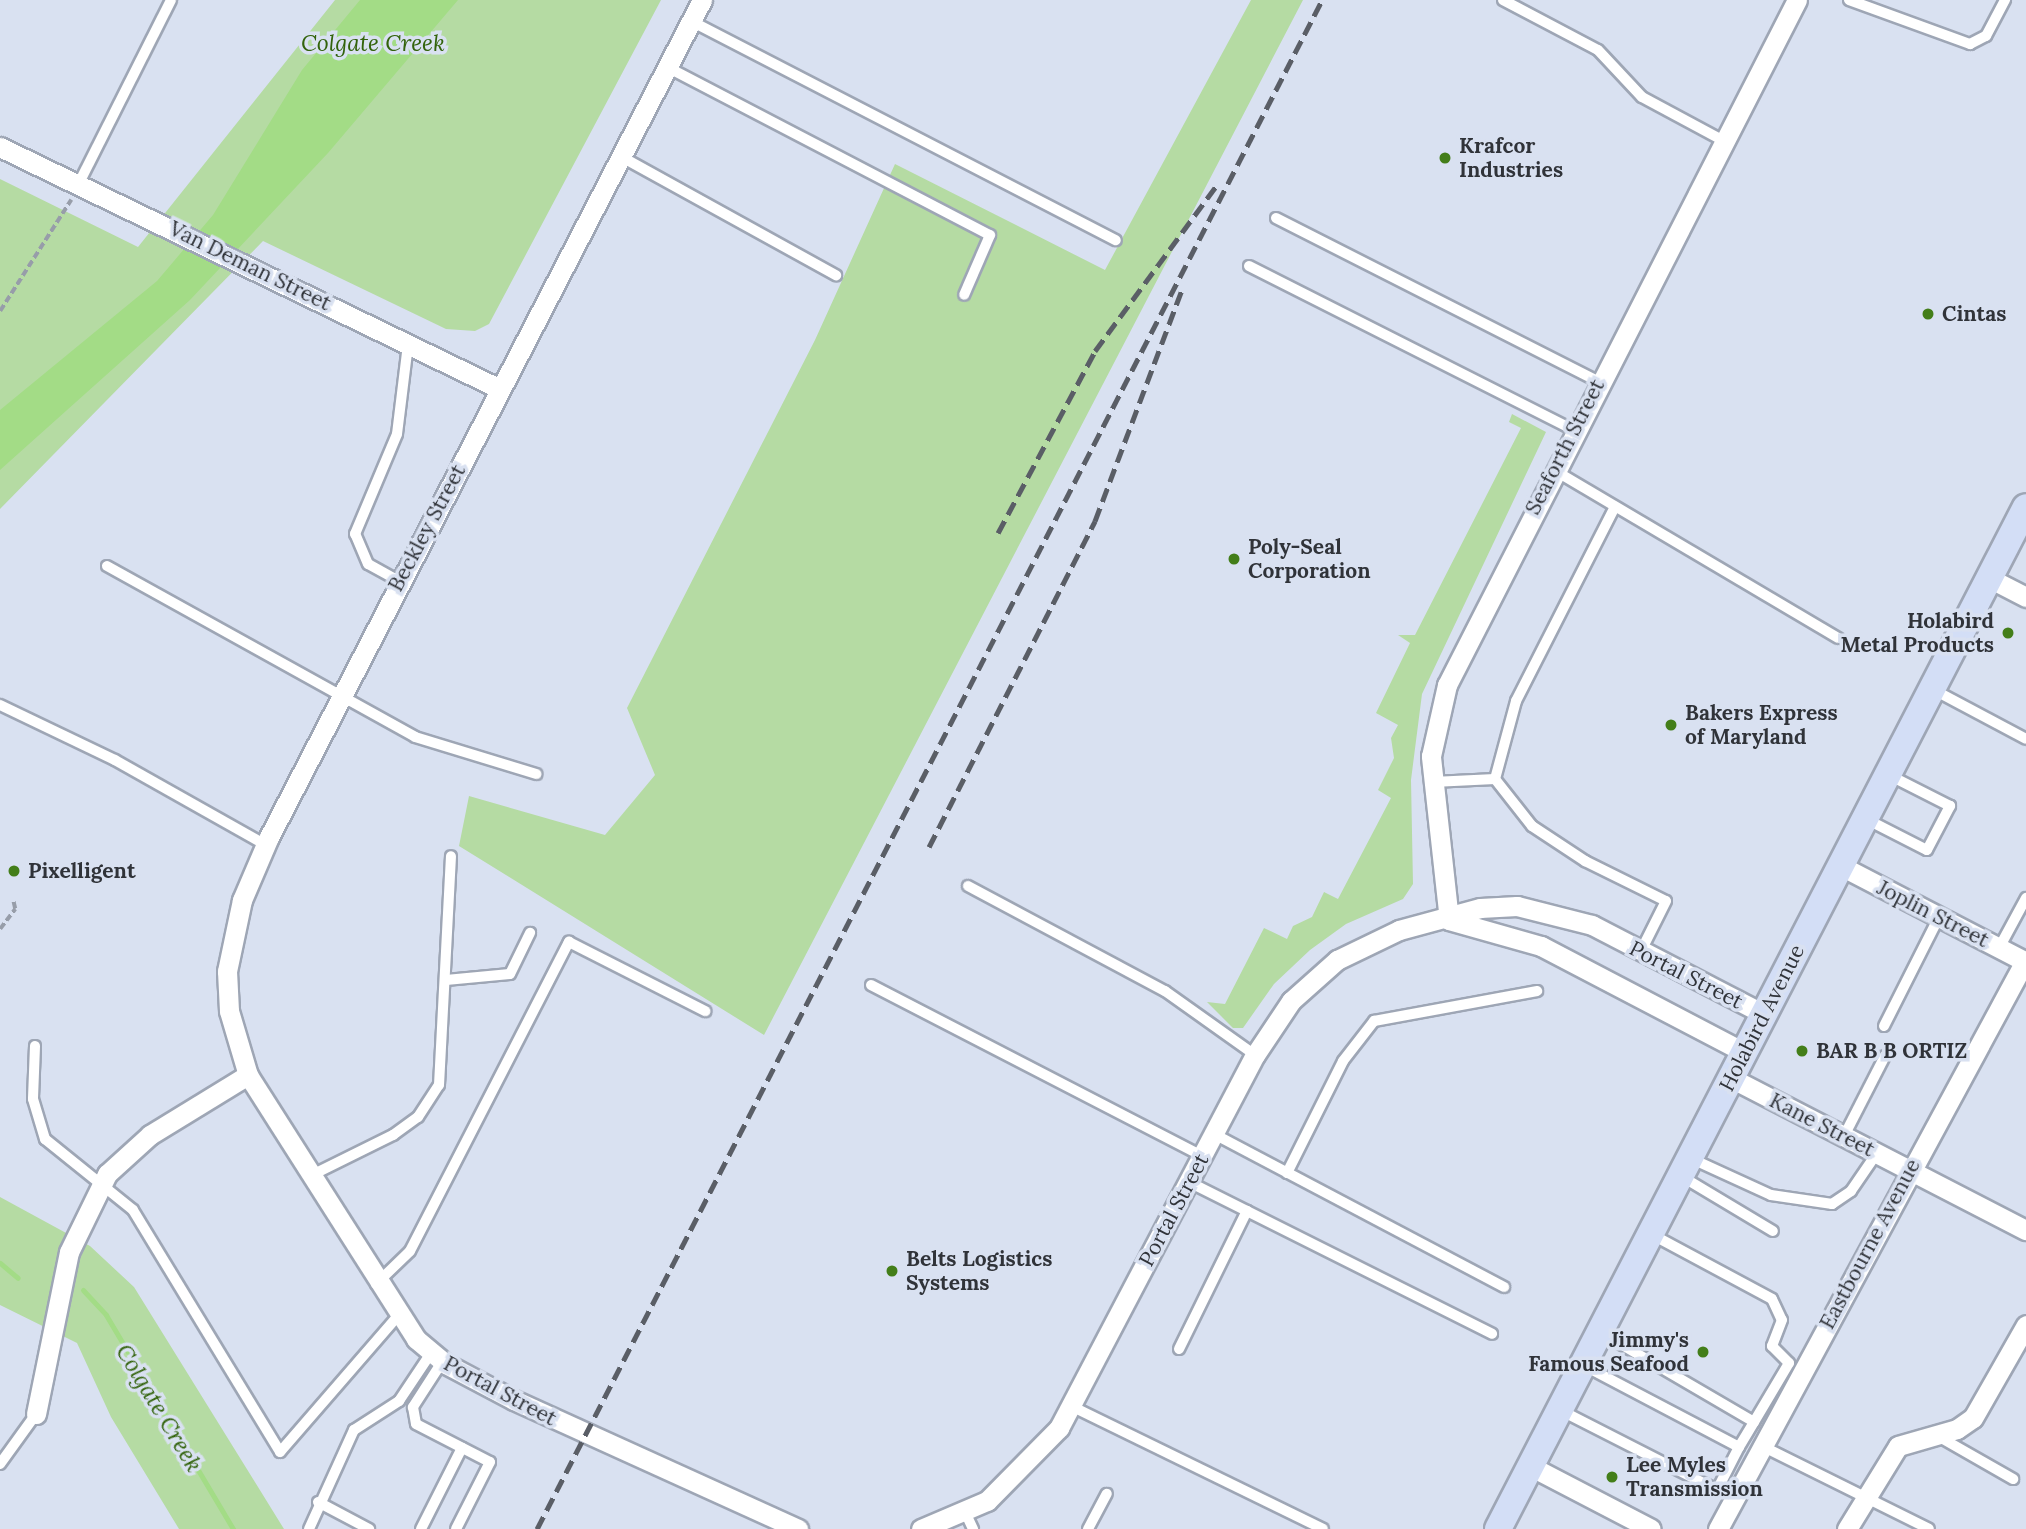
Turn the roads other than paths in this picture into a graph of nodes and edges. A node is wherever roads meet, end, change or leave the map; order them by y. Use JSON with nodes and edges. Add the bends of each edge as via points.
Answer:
{"nodes":[{"id":1,"x":171,"y":0,"type":"edge"},
{"id":2,"x":702,"y":0,"type":"edge"},
{"id":3,"x":1503,"y":0,"type":"edge"},
{"id":4,"x":1797,"y":0,"type":"edge"},
{"id":5,"x":1849,"y":0,"type":"edge"},
{"id":6,"x":2005,"y":0,"type":"edge"},
{"id":7,"x":691,"y":21,"type":"junction"},
{"id":8,"x":667,"y":67,"type":"junction"},
{"id":9,"x":1724,"y":141,"type":"junction"},
{"id":10,"x":0,"y":147,"type":"edge"},
{"id":11,"x":620,"y":156,"type":"junction"},
{"id":12,"x":78,"y":185,"type":"junction"},
{"id":13,"x":1276,"y":218,"type":"dead end"},
{"id":14,"x":1115,"y":240,"type":"dead end"},
{"id":15,"x":1249,"y":266,"type":"dead end"},
{"id":16,"x":836,"y":275,"type":"dead end"},
{"id":17,"x":964,"y":295,"type":"dead end"},
{"id":18,"x":408,"y":344,"type":"junction"},
{"id":19,"x":1599,"y":382,"type":"junction"},
{"id":20,"x":498,"y":388,"type":"junction"},
{"id":21,"x":1574,"y":430,"type":"junction"},
{"id":22,"x":1554,"y":470,"type":"junction"},
{"id":23,"x":2026,"y":507,"type":"edge"},
{"id":24,"x":1614,"y":509,"type":"junction"},
{"id":25,"x":107,"y":566,"type":"dead end"},
{"id":26,"x":1989,"y":578,"type":"junction"},
{"id":27,"x":399,"y":582,"type":"junction"},
{"id":28,"x":2026,"y":597,"type":"edge"},
{"id":29,"x":1838,"y":638,"type":"dead end"},
{"id":30,"x":1931,"y":689,"type":"junction"},
{"id":31,"x":340,"y":695,"type":"junction"},
{"id":32,"x":0,"y":705,"type":"edge"},
{"id":33,"x":2026,"y":739,"type":"edge"},
{"id":34,"x":536,"y":774,"type":"dead end"},
{"id":35,"x":1888,"y":774,"type":"junction"},
{"id":36,"x":1495,"y":779,"type":"junction"},
{"id":37,"x":1432,"y":782,"type":"junction"},
{"id":38,"x":1864,"y":818,"type":"junction"},
{"id":39,"x":266,"y":845,"type":"junction"},
{"id":40,"x":451,"y":856,"type":"dead end"},
{"id":41,"x":1840,"y":866,"type":"junction"},
{"id":42,"x":968,"y":886,"type":"dead end"},
{"id":43,"x":2026,"y":898,"type":"edge"},
{"id":44,"x":1939,"y":917,"type":"junction"},
{"id":45,"x":1448,"y":920,"type":"junction"},
{"id":46,"x":530,"y":933,"type":"dead end"},
{"id":47,"x":1999,"y":948,"type":"junction"},
{"id":48,"x":1640,"y":951,"type":"junction"},
{"id":49,"x":2025,"y":961,"type":"edge"},
{"id":50,"x":446,"y":980,"type":"junction"},
{"id":51,"x":871,"y":985,"type":"dead end"},
{"id":52,"x":1537,"y":991,"type":"dead end"},
{"id":53,"x":705,"y":1011,"type":"dead end"},
{"id":54,"x":1764,"y":1014,"type":"junction"},
{"id":55,"x":1884,"y":1026,"type":"dead end"},
{"id":56,"x":35,"y":1046,"type":"dead end"},
{"id":57,"x":1744,"y":1052,"type":"junction"},
{"id":58,"x":1255,"y":1055,"type":"junction"},
{"id":59,"x":1885,"y":1056,"type":"dead end"},
{"id":60,"x":248,"y":1075,"type":"junction"},
{"id":61,"x":1731,"y":1078,"type":"junction"},
{"id":62,"x":1214,"y":1134,"type":"junction"},
{"id":63,"x":1844,"y":1136,"type":"junction"},
{"id":64,"x":1877,"y":1153,"type":"junction"},
{"id":65,"x":1202,"y":1156,"type":"junction"},
{"id":66,"x":1685,"y":1167,"type":"junction"},
{"id":67,"x":1909,"y":1169,"type":"junction"},
{"id":68,"x":1287,"y":1173,"type":"junction"},
{"id":69,"x":309,"y":1177,"type":"junction"},
{"id":70,"x":103,"y":1182,"type":"junction"},
{"id":71,"x":1189,"y":1182,"type":"junction"},
{"id":72,"x":1247,"y":1211,"type":"junction"},
{"id":73,"x":2026,"y":1230,"type":"edge"},
{"id":74,"x":1773,"y":1231,"type":"dead end"},
{"id":75,"x":1650,"y":1234,"type":"junction"},
{"id":76,"x":376,"y":1284,"type":"junction"},
{"id":77,"x":1504,"y":1287,"type":"dead end"},
{"id":78,"x":398,"y":1316,"type":"junction"},
{"id":79,"x":2026,"y":1325,"type":"edge"},
{"id":80,"x":1600,"y":1332,"type":"junction"},
{"id":81,"x":1492,"y":1334,"type":"dead end"},
{"id":82,"x":1179,"y":1349,"type":"dead end"},
{"id":83,"x":437,"y":1357,"type":"junction"},
{"id":84,"x":1582,"y":1365,"type":"junction"},
{"id":85,"x":1073,"y":1407,"type":"junction"},
{"id":86,"x":1559,"y":1409,"type":"junction"},
{"id":87,"x":36,"y":1414,"type":"joint"},
{"id":88,"x":1754,"y":1422,"type":"junction"},
{"id":89,"x":1932,"y":1433,"type":"junction"},
{"id":90,"x":1739,"y":1447,"type":"junction"},
{"id":91,"x":1764,"y":1447,"type":"junction"},
{"id":92,"x":463,"y":1448,"type":"junction"},
{"id":93,"x":0,"y":1464,"type":"edge"},
{"id":94,"x":1530,"y":1466,"type":"junction"},
{"id":95,"x":2013,"y":1479,"type":"dead end"},
{"id":96,"x":1107,"y":1493,"type":"dead end"},
{"id":97,"x":1865,"y":1497,"type":"junction"},
{"id":98,"x":318,"y":1502,"type":"junction"},
{"id":99,"x":969,"y":1521,"type":"edge"},
{"id":100,"x":771,"y":1525,"type":"edge"},
{"id":101,"x":1644,"y":1527,"type":"edge"},
{"id":102,"x":309,"y":1529,"type":"edge"},
{"id":103,"x":369,"y":1529,"type":"edge"},
{"id":104,"x":421,"y":1529,"type":"edge"},
{"id":105,"x":456,"y":1529,"type":"edge"},
{"id":106,"x":798,"y":1529,"type":"edge"},
{"id":107,"x":921,"y":1529,"type":"edge"},
{"id":108,"x":1088,"y":1529,"type":"edge"},
{"id":109,"x":1323,"y":1529,"type":"edge"},
{"id":110,"x":1498,"y":1529,"type":"edge"},
{"id":111,"x":1718,"y":1529,"type":"edge"},
{"id":112,"x":1847,"y":1529,"type":"edge"},
{"id":113,"x":1929,"y":1529,"type":"edge"}],
"edges":[{"from":1,"to":12,"type":"lane"},
{"from":2,"to":7,"type":"street","name":"Beckley Street"},
{"from":3,"to":9,"type":"lane","via":[[1598,50],[1642,97]]},
{"from":4,"to":9,"type":"street","name":"Seaforth Street"},
{"from":5,"to":6,"type":"lane","via":[[1953,42],[1986,36]]},
{"from":7,"to":8,"type":"street","name":"Beckley Street"},
{"from":7,"to":14,"type":"lane"},
{"from":8,"to":11,"type":"street","name":"Beckley Street"},
{"from":8,"to":17,"type":"lane","via":[[990,235]]},
{"from":9,"to":19,"type":"street","name":"Seaforth Street"},
{"from":10,"to":12,"type":"street","name":"Van Deman Street"},
{"from":11,"to":16,"type":"lane"},
{"from":11,"to":20,"type":"street","name":"Beckley Street"},
{"from":12,"to":18,"type":"street","name":"Van Deman Street"},
{"from":13,"to":19,"type":"lane"},
{"from":15,"to":21,"type":"lane"},
{"from":18,"to":20,"type":"street","name":"Van Deman Street"},
{"from":18,"to":27,"type":"lane","via":[[397,434],[355,534],[368,564]]},
{"from":19,"to":21,"type":"street","name":"Seaforth Street"},
{"from":20,"to":27,"type":"street","name":"Beckley Street"},
{"from":21,"to":22,"type":"street","name":"Seaforth Street"},
{"from":22,"to":24,"type":"lane"},
{"from":22,"to":37,"type":"street","name":"Seaforth Street","via":[[1447,685],[1434,733]]},
{"from":23,"to":26,"type":"main road","name":"Holabird Avenue"},
{"from":24,"to":29,"type":"lane"},
{"from":24,"to":36,"type":"lane","via":[[1516,701]]},
{"from":25,"to":31,"type":"lane"},
{"from":26,"to":28,"type":"street"},
{"from":26,"to":30,"type":"main road","name":"Holabird Avenue"},
{"from":27,"to":31,"type":"street","name":"Beckley Street"},
{"from":30,"to":33,"type":"lane"},
{"from":30,"to":35,"type":"main road","name":"Holabird Avenue"},
{"from":31,"to":34,"type":"lane","via":[[415,737]]},
{"from":31,"to":39,"type":"street","name":"Beckley Street"},
{"from":32,"to":39,"type":"lane","via":[[115,760]]},
{"from":35,"to":38,"type":"main road","name":"Holabird Avenue"},
{"from":35,"to":38,"type":"lane","via":[[1950,806],[1927,850]]},
{"from":36,"to":37,"type":"lane"},
{"from":36,"to":48,"type":"lane","via":[[1532,826],[1585,861],[1666,901]]},
{"from":37,"to":45,"type":"street","name":"Seaforth Street"},
{"from":38,"to":41,"type":"main road","name":"Holabird Avenue"},
{"from":39,"to":60,"type":"street","name":"Beckley Street","via":[[242,900],[227,971],[229,1011]]},
{"from":40,"to":50,"type":"lane"},
{"from":41,"to":44,"type":"street","name":"Joplin Street"},
{"from":41,"to":54,"type":"main road","name":"Holabird Avenue"},
{"from":42,"to":58,"type":"lane","via":[[1165,991]]},
{"from":43,"to":47,"type":"lane"},
{"from":44,"to":47,"type":"street","name":"Joplin Street"},
{"from":44,"to":55,"type":"lane"},
{"from":45,"to":48,"type":"street","name":"Portal Street","via":[[1480,908],[1542,909]]},
{"from":45,"to":57,"type":"street","name":"Portal Street","via":[[1541,946]]},
{"from":45,"to":58,"type":"street","name":"Portal Street","via":[[1399,930],[1337,960],[1291,1001]]},
{"from":46,"to":50,"type":"lane","via":[[510,974]]},
{"from":47,"to":49,"type":"street","name":"Joplin Street"},
{"from":48,"to":54,"type":"street","name":"Portal Street"},
{"from":49,"to":67,"type":"street","name":"Eastbourne Avenue"},
{"from":50,"to":69,"type":"lane","via":[[443,1067],[429,1102],[393,1135]]},
{"from":51,"to":65,"type":"lane"},
{"from":52,"to":68,"type":"lane","via":[[1374,1021],[1343,1062]]},
{"from":53,"to":76,"type":"lane","via":[[569,943],[410,1251]]},
{"from":54,"to":57,"type":"main road","name":"Holabird Avenue"},
{"from":56,"to":70,"type":"lane","via":[[33,1099],[45,1139]]},
{"from":57,"to":61,"type":"main road","name":"Holabird Avenue"},
{"from":58,"to":62,"type":"street","name":"Portal Street"},
{"from":59,"to":63,"type":"lane"},
{"from":60,"to":69,"type":"street","name":"Portal Street"},
{"from":60,"to":70,"type":"street","via":[[150,1135]]},
{"from":61,"to":63,"type":"street","name":"Kane Street"},
{"from":61,"to":66,"type":"main road","name":"Holabird Avenue"},
{"from":62,"to":65,"type":"street","name":"Portal Street"},
{"from":62,"to":68,"type":"lane"},
{"from":63,"to":64,"type":"street","name":"Kane Street"},
{"from":64,"to":66,"type":"lane","via":[[1851,1191],[1832,1204],[1771,1195]]},
{"from":64,"to":67,"type":"street","name":"Kane Street"},
{"from":65,"to":71,"type":"street","name":"Portal Street"},
{"from":66,"to":74,"type":"lane"},
{"from":66,"to":75,"type":"main road","name":"Holabird Avenue"},
{"from":67,"to":73,"type":"street","name":"Kane Street"},
{"from":67,"to":91,"type":"street","name":"Eastbourne Avenue"},
{"from":68,"to":77,"type":"lane"},
{"from":69,"to":76,"type":"street","name":"Portal Street"},
{"from":70,"to":78,"type":"lane","via":[[133,1210],[280,1452]]},
{"from":70,"to":87,"type":"street","via":[[69,1252]]},
{"from":71,"to":72,"type":"lane"},
{"from":71,"to":85,"type":"street","name":"Portal Street"},
{"from":72,"to":81,"type":"lane"},
{"from":72,"to":82,"type":"lane"},
{"from":75,"to":80,"type":"main road","name":"Holabird Avenue"},
{"from":75,"to":88,"type":"lane","via":[[1772,1299],[1782,1320],[1772,1346],[1789,1363]]},
{"from":76,"to":78,"type":"street","name":"Portal Street"},
{"from":78,"to":83,"type":"street","name":"Portal Street"},
{"from":79,"to":89,"type":"street","via":[[1973,1418],[1957,1429]]},
{"from":80,"to":84,"type":"main road","name":"Holabird Avenue"},
{"from":80,"to":88,"type":"lane"},
{"from":83,"to":92,"type":"lane","via":[[413,1417]]},
{"from":83,"to":98,"type":"lane","via":[[399,1401],[354,1430]]},
{"from":83,"to":100,"type":"street","name":"Portal Street"},
{"from":84,"to":86,"type":"main road","name":"Holabird Avenue"},
{"from":84,"to":90,"type":"lane"},
{"from":85,"to":99,"type":"street","name":"Portal Street","via":[[1028,1465]]},
{"from":85,"to":109,"type":"lane"},
{"from":86,"to":90,"type":"lane","via":[[1717,1490]]},
{"from":86,"to":94,"type":"main road","name":"Holabird Avenue"},
{"from":87,"to":93,"type":"lane"},
{"from":88,"to":90,"type":"lane"},
{"from":89,"to":95,"type":"lane"},
{"from":89,"to":97,"type":"street","via":[[1898,1446]]},
{"from":91,"to":97,"type":"lane"},
{"from":91,"to":111,"type":"street","name":"Eastbourne Avenue"},
{"from":92,"to":104,"type":"lane"},
{"from":92,"to":105,"type":"lane","via":[[490,1462]]},
{"from":94,"to":101,"type":"street"},
{"from":94,"to":110,"type":"main road","name":"Holabird Avenue"},
{"from":96,"to":108,"type":"lane"},
{"from":97,"to":112,"type":"street"},
{"from":97,"to":113,"type":"lane"},
{"from":98,"to":102,"type":"lane"},
{"from":98,"to":103,"type":"lane"},
{"from":99,"to":107,"type":"street","name":"Portal Street"},
{"from":100,"to":106,"type":"street","name":"Portal Street"}]}
